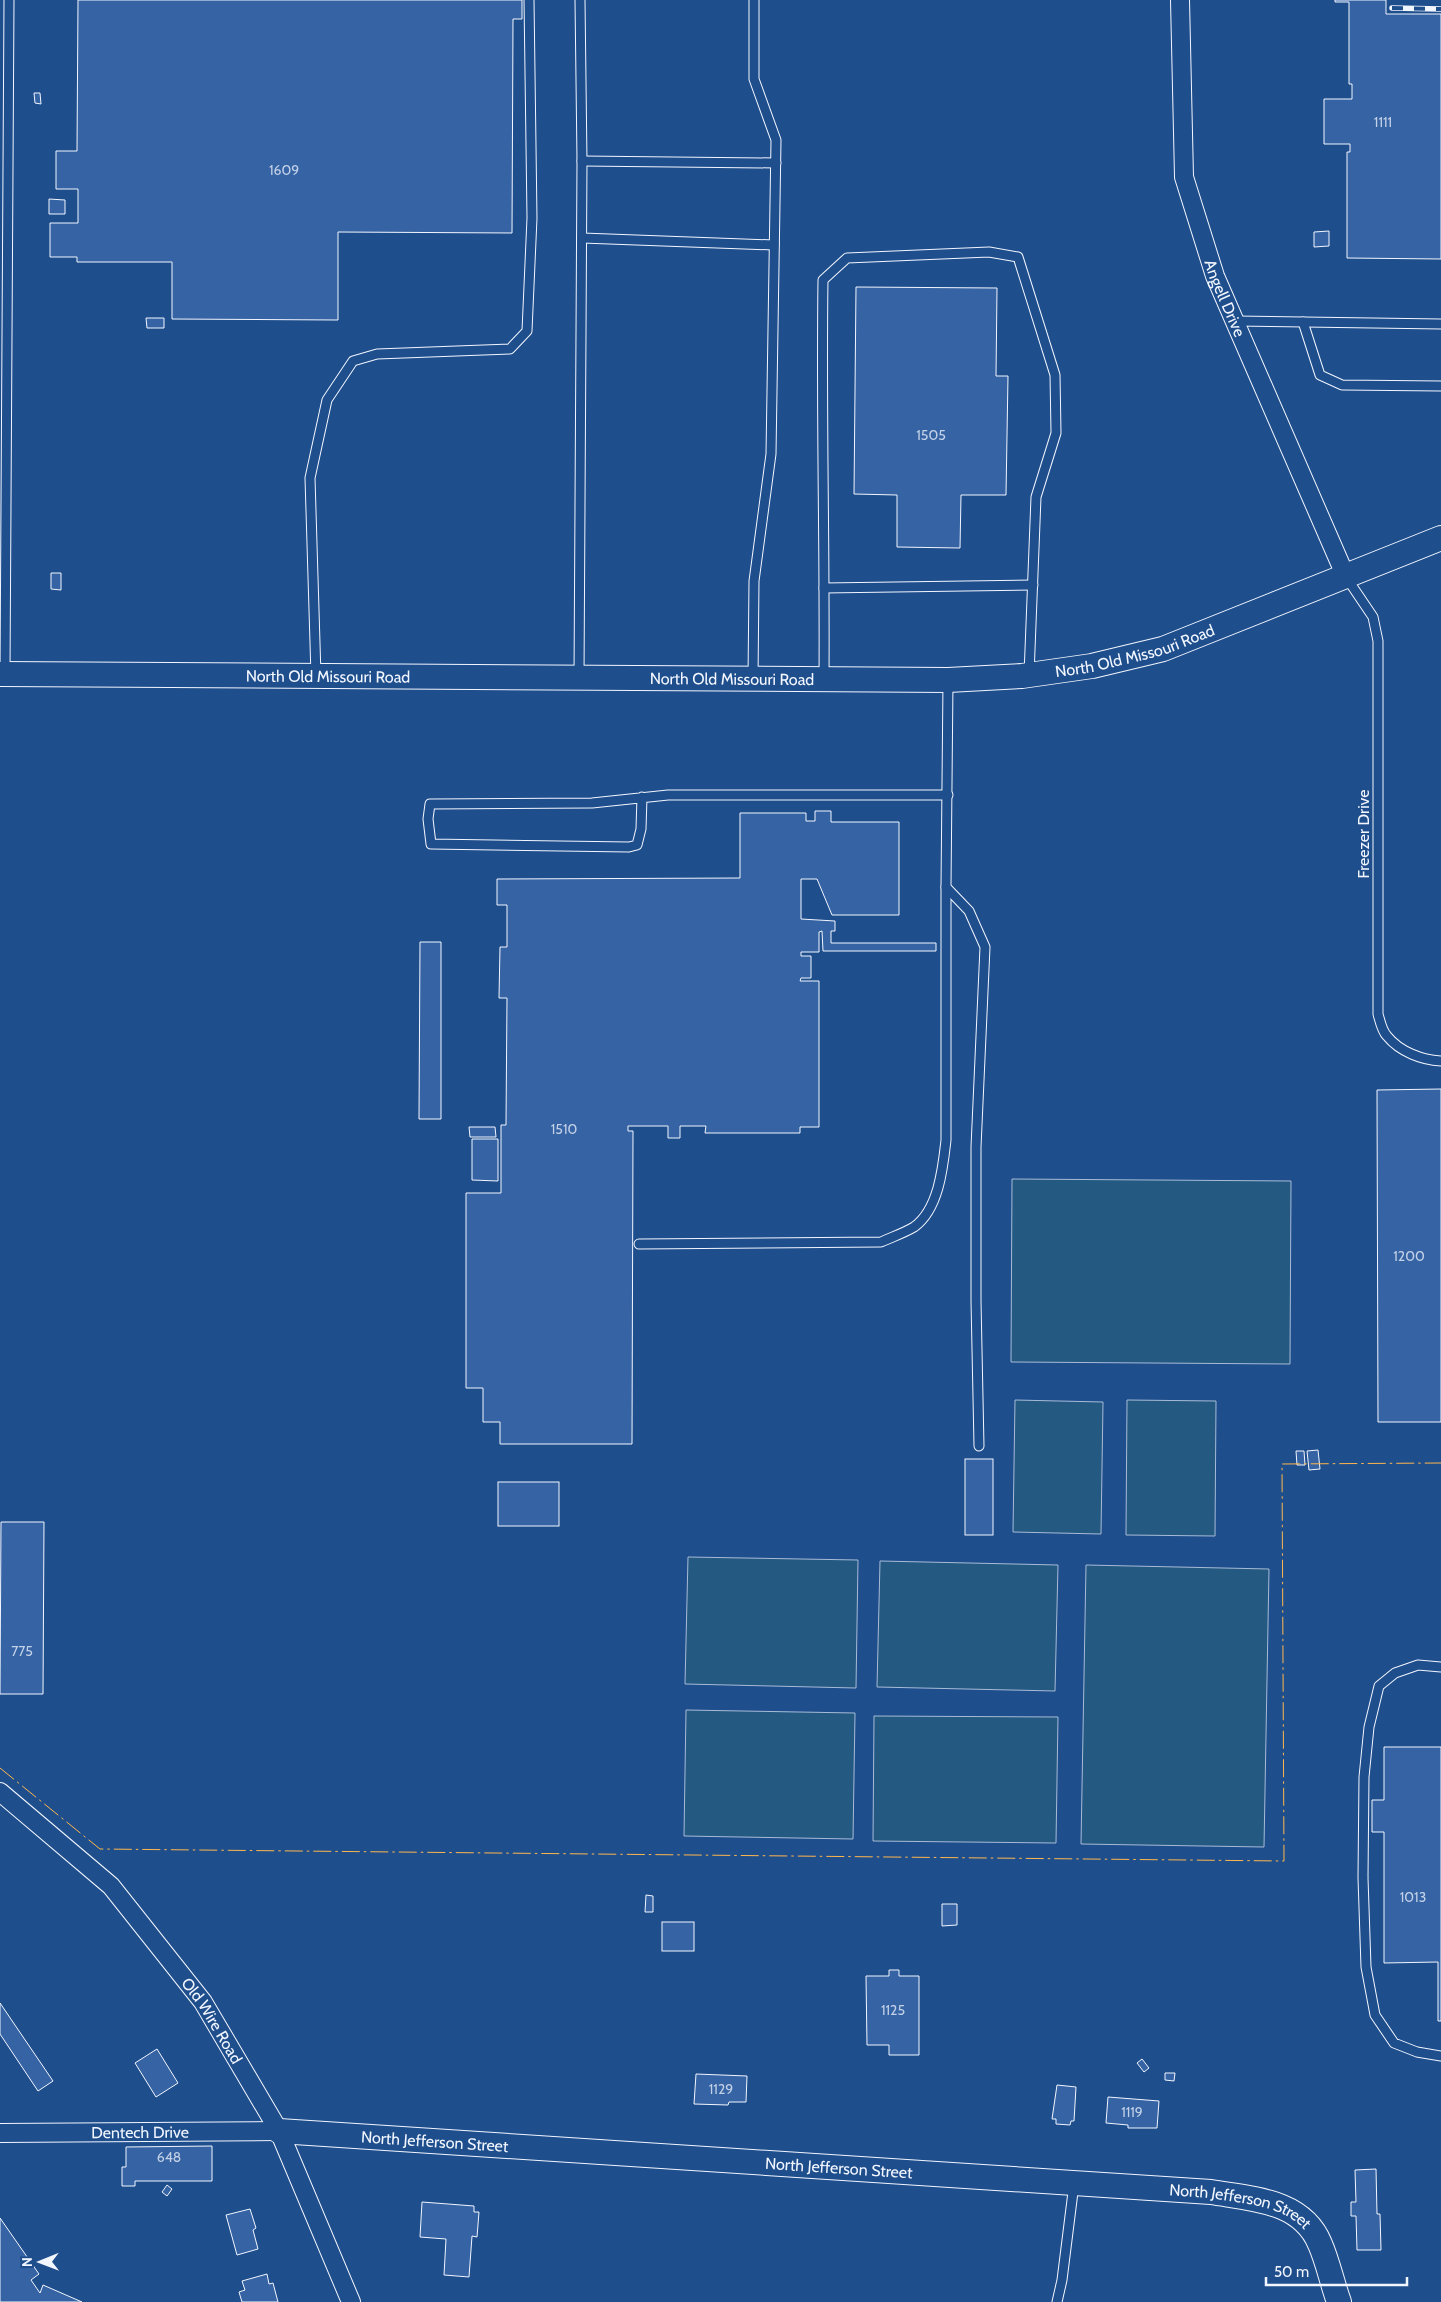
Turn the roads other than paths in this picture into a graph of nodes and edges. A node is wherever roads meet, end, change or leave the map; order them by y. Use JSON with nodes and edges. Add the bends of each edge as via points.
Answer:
{"nodes":[{"id":1,"x":8,"y":0,"type":"edge"},
{"id":2,"x":529,"y":0,"type":"edge"},
{"id":3,"x":580,"y":0,"type":"edge"},
{"id":4,"x":754,"y":0,"type":"edge"},
{"id":5,"x":1180,"y":0,"type":"edge"},
{"id":6,"x":582,"y":161,"type":"junction"},
{"id":7,"x":776,"y":163,"type":"junction"},
{"id":8,"x":582,"y":238,"type":"junction"},
{"id":9,"x":774,"y":245,"type":"junction"},
{"id":10,"x":1235,"y":321,"type":"junction"},
{"id":11,"x":1303,"y":322,"type":"junction"},
{"id":12,"x":1441,"y":324,"type":"edge"},
{"id":13,"x":1441,"y":386,"type":"edge"},
{"id":14,"x":3,"y":475,"type":"edge"},
{"id":15,"x":1441,"y":538,"type":"edge"},
{"id":16,"x":1346,"y":577,"type":"junction"},
{"id":17,"x":1033,"y":584,"type":"junction"},
{"id":18,"x":824,"y":588,"type":"junction"},
{"id":19,"x":2,"y":674,"type":"edge"},
{"id":20,"x":1029,"y":675,"type":"junction"},
{"id":21,"x":316,"y":676,"type":"junction"},
{"id":22,"x":579,"y":678,"type":"junction"},
{"id":23,"x":753,"y":679,"type":"junction"},
{"id":24,"x":824,"y":680,"type":"junction"},
{"id":25,"x":948,"y":680,"type":"junction"},
{"id":26,"x":948,"y":795,"type":"junction"},
{"id":27,"x":642,"y":797,"type":"junction"},
{"id":28,"x":946,"y":887,"type":"junction"},
{"id":29,"x":1441,"y":1061,"type":"edge"},
{"id":30,"x":639,"y":1244,"type":"dead end"},
{"id":31,"x":979,"y":1446,"type":"dead end"},
{"id":32,"x":1441,"y":1667,"type":"edge"},
{"id":33,"x":0,"y":1792,"type":"edge"},
{"id":34,"x":1441,"y":2056,"type":"edge"},
{"id":35,"x":279,"y":2131,"type":"junction"},
{"id":36,"x":0,"y":2133,"type":"edge"},
{"id":37,"x":1074,"y":2183,"type":"junction"},
{"id":38,"x":351,"y":2302,"type":"edge"},
{"id":39,"x":1057,"y":2302,"type":"edge"},
{"id":40,"x":1339,"y":2302,"type":"edge"}],
"edges":[{"from":1,"to":14,"type":"lane"},
{"from":2,"to":21,"type":"lane","via":[[532,218],[527,331],[510,349],[377,354],[353,361],[327,400],[310,478]]},
{"from":3,"to":6,"type":"lane"},
{"from":4,"to":7,"type":"lane","via":[[754,79],[776,140]]},
{"from":5,"to":10,"type":"street","name":"Angell Drive","via":[[1184,177],[1215,276]]},
{"from":6,"to":7,"type":"lane"},
{"from":6,"to":8,"type":"lane"},
{"from":7,"to":9,"type":"lane"},
{"from":8,"to":9,"type":"lane"},
{"from":8,"to":22,"type":"lane"},
{"from":9,"to":23,"type":"lane","via":[[771,454],[754,581]]},
{"from":10,"to":11,"type":"lane"},
{"from":10,"to":16,"type":"street","name":"Angell Drive"},
{"from":11,"to":12,"type":"lane"},
{"from":11,"to":13,"type":"lane","via":[[1320,375],[1342,385]]},
{"from":14,"to":19,"type":"lane"},
{"from":15,"to":16,"type":"main road","name":"North Old Missouri Road"},
{"from":16,"to":20,"type":"main road","name":"North Old Missouri Road","via":[[1163,649],[1092,666]]},
{"from":16,"to":29,"type":"lane","name":"Freezer Drive","via":[[1373,617],[1378,641],[1378,1014],[1386,1036],[1401,1049],[1425,1060]]},
{"from":17,"to":18,"type":"lane"},
{"from":17,"to":18,"type":"lane","via":[[1036,497],[1056,433],[1055,375],[1018,257],[989,252],[848,258],[823,280]]},
{"from":17,"to":20,"type":"lane"},
{"from":18,"to":24,"type":"lane"},
{"from":19,"to":21,"type":"main road","name":"North Old Missouri Road"},
{"from":20,"to":25,"type":"main road","name":"North Old Missouri Road"},
{"from":21,"to":22,"type":"main road","name":"North Old Missouri Road"},
{"from":22,"to":23,"type":"main road","name":"North Old Missouri Road"},
{"from":23,"to":24,"type":"main road","name":"North Old Missouri Road"},
{"from":24,"to":25,"type":"main road","name":"North Old Missouri Road"},
{"from":25,"to":26,"type":"lane"},
{"from":26,"to":27,"type":"lane"},
{"from":26,"to":28,"type":"lane"},
{"from":27,"to":27,"type":"lane","via":[[592,802],[430,804],[431,844],[629,848],[637,845],[641,830]]},
{"from":28,"to":30,"type":"lane","via":[[946,1140],[942,1174],[932,1204],[915,1226],[881,1242]]},
{"from":28,"to":31,"type":"lane","via":[[970,911],[985,947],[976,1147]]},
{"from":32,"to":34,"type":"lane","via":[[1418,1665],[1395,1673],[1379,1686],[1369,1727],[1364,1777],[1363,1878],[1366,1967],[1375,2015],[1394,2043],[1417,2052]]},
{"from":33,"to":35,"type":"street","name":"Old Wire Road","via":[[111,1886],[203,2002]]},
{"from":35,"to":36,"type":"street","name":"Dentech Drive"},
{"from":35,"to":37,"type":"main road","name":"North Jefferson Street"},
{"from":35,"to":38,"type":"street","name":"Old Wire Road"},
{"from":37,"to":39,"type":"lane"},
{"from":37,"to":40,"type":"main road","name":"North Jefferson Street","via":[[1211,2192],[1269,2202],[1293,2211],[1320,2242]]}]}
